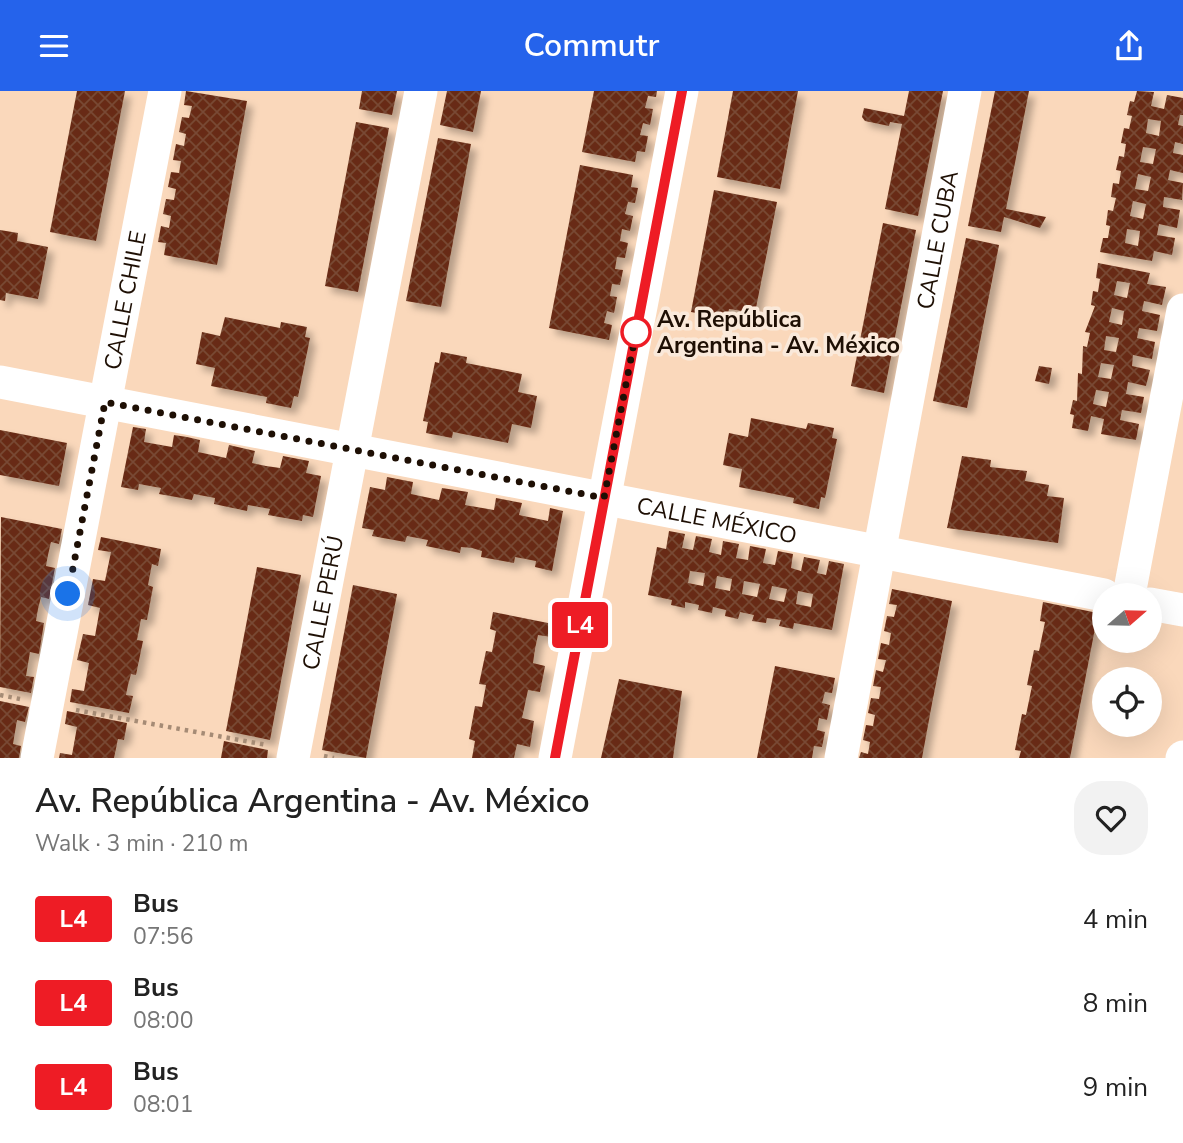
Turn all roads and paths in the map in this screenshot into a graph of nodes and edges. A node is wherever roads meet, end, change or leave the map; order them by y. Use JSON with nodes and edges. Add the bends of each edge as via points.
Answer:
{"nodes":[{"id":1,"x":165,"y":91,"type":"edge"},
{"id":2,"x":421,"y":91,"type":"edge"},
{"id":3,"x":682,"y":91,"type":"edge"},
{"id":4,"x":965,"y":91,"type":"edge"},
{"id":5,"x":1183,"y":310,"type":"edge"},
{"id":6,"x":0,"y":382,"type":"edge"},
{"id":7,"x":105,"y":402,"type":"junction"},
{"id":8,"x":351,"y":450,"type":"junction"},
{"id":9,"x":604,"y":498,"type":"junction"},
{"id":10,"x":882,"y":552,"type":"junction"},
{"id":11,"x":1131,"y":583,"type":"edge"},
{"id":12,"x":1092,"y":593,"type":"edge"},
{"id":13,"x":1162,"y":606,"type":"edge"},
{"id":14,"x":1183,"y":610,"type":"edge"},
{"id":15,"x":0,"y":695,"type":"edge"},
{"id":16,"x":47,"y":704,"type":"junction"},
{"id":17,"x":294,"y":754,"type":"edge"},
{"id":18,"x":37,"y":758,"type":"edge"},
{"id":19,"x":334,"y":758,"type":"edge"},
{"id":20,"x":555,"y":758,"type":"edge"},
{"id":21,"x":841,"y":758,"type":"edge"}],
"edges":[{"from":1,"to":7,"type":"street","name":"CALLE CHILE"},
{"from":2,"to":8,"type":"street","name":"CALLE PERÚ"},
{"from":3,"to":9,"type":"street"},
{"from":4,"to":10,"type":"street","name":"CALLE CUBA"},
{"from":5,"to":11,"type":"street"},
{"from":6,"to":7,"type":"street","name":"CALLE MÉXICO"},
{"from":7,"to":8,"type":"street","name":"CALLE MÉXICO"},
{"from":7,"to":16,"type":"street","name":"CALLE CHILE"},
{"from":8,"to":9,"type":"street","name":"CALLE MÉXICO"},
{"from":8,"to":17,"type":"street","name":"CALLE PERÚ"},
{"from":9,"to":10,"type":"street","name":"CALLE MÉXICO"},
{"from":9,"to":20,"type":"street"},
{"from":10,"to":12,"type":"street","name":"CALLE MÉXICO"},
{"from":10,"to":21,"type":"street","name":"CALLE CUBA"},
{"from":13,"to":14,"type":"street"},
{"from":15,"to":16,"type":"path"},
{"from":16,"to":17,"type":"path"},
{"from":16,"to":18,"type":"street","name":"CALLE CHILE"},
{"from":17,"to":19,"type":"path"}]}
